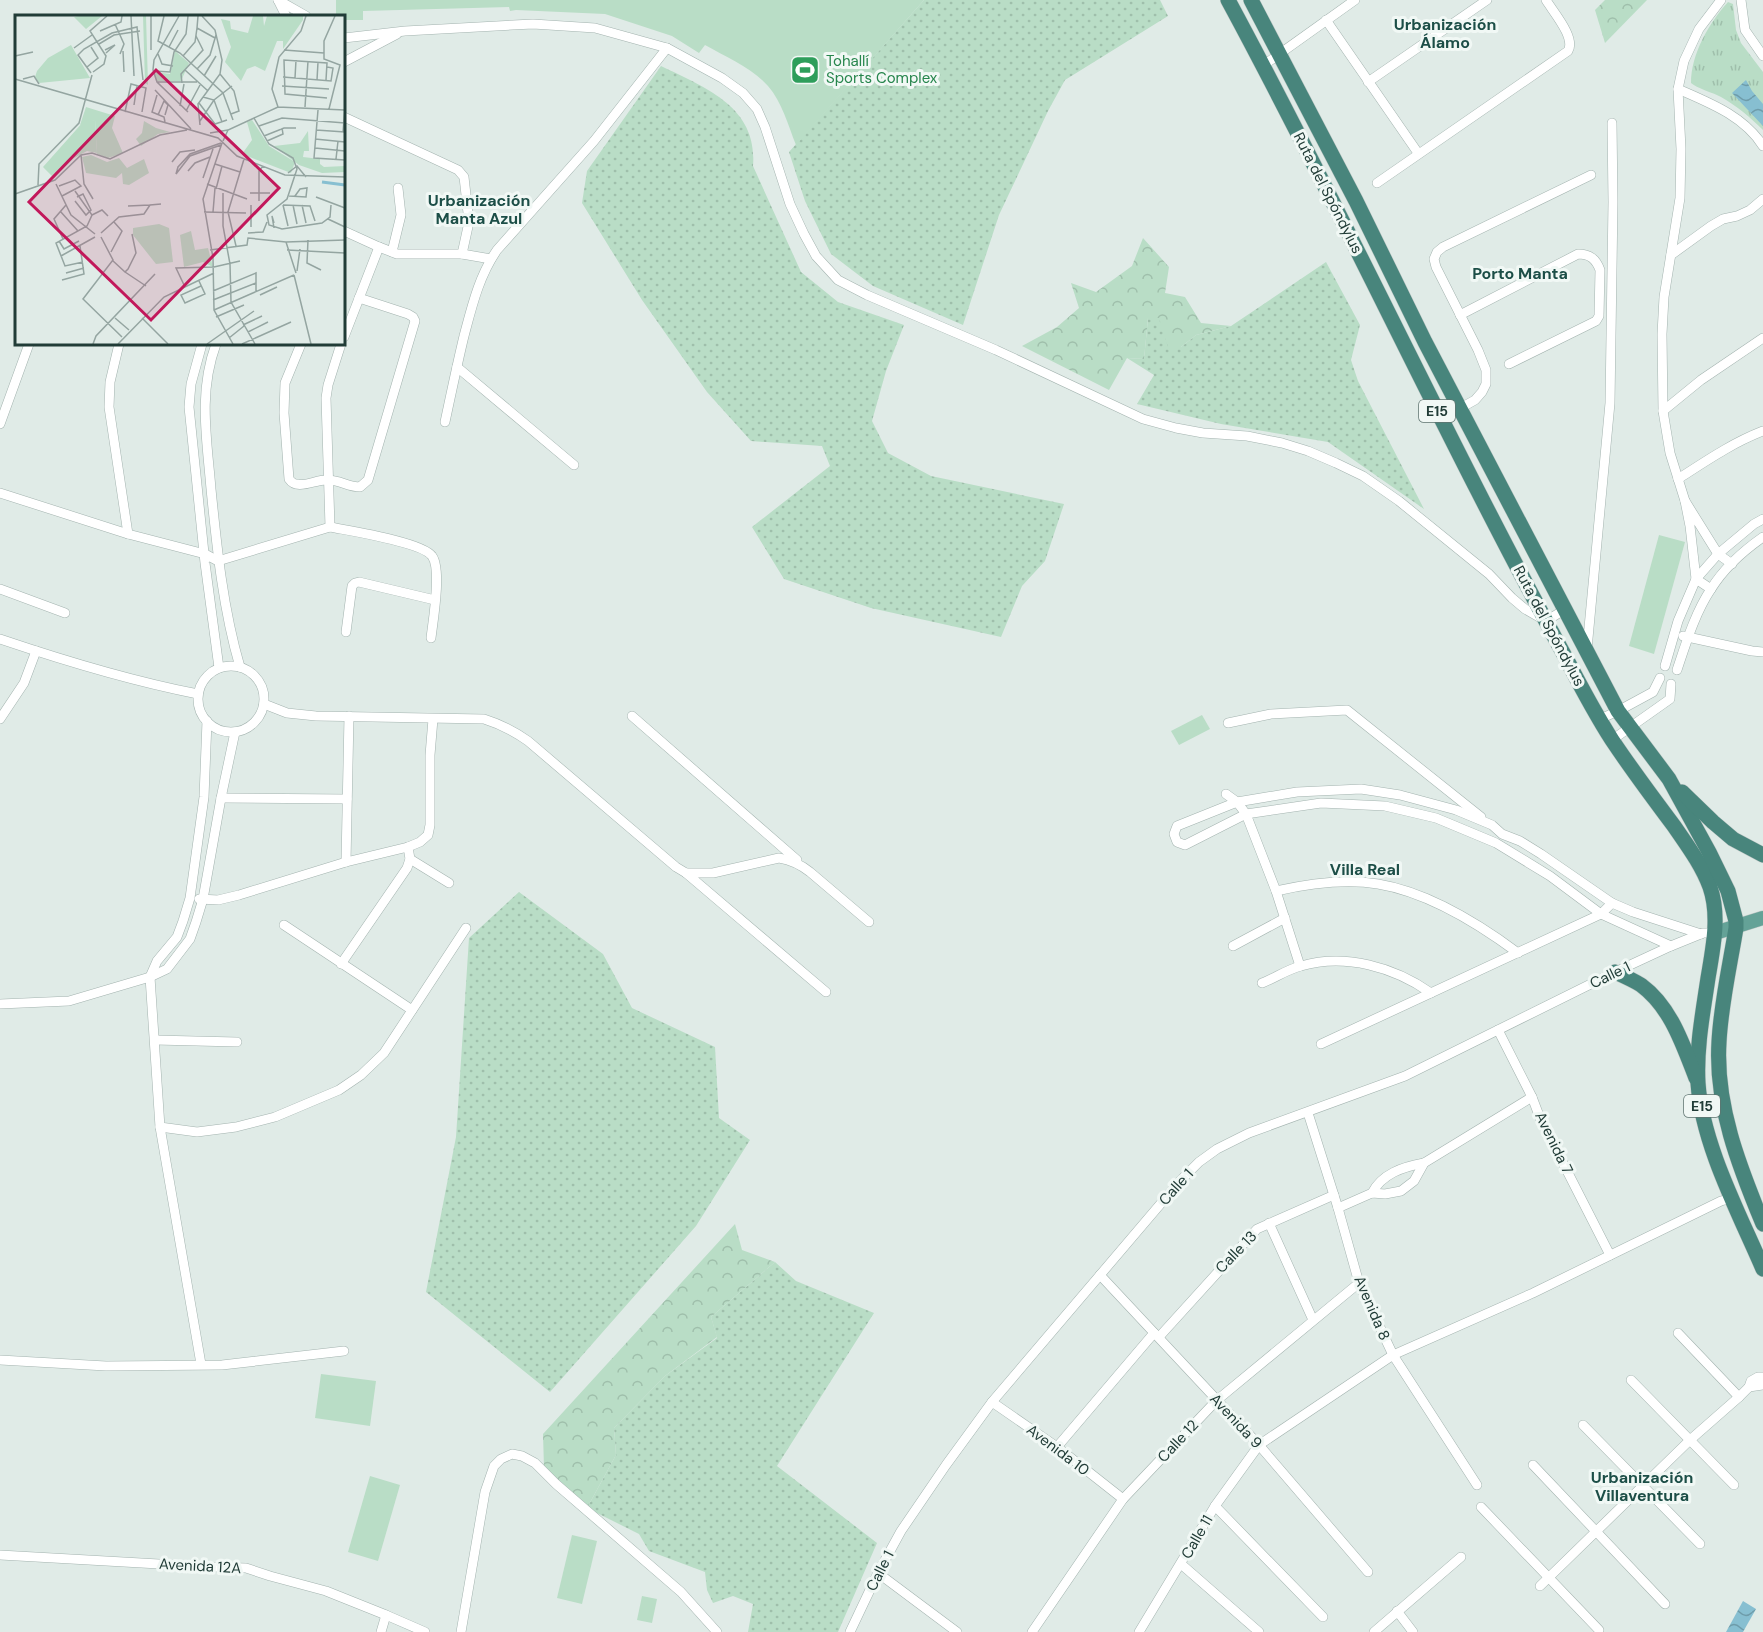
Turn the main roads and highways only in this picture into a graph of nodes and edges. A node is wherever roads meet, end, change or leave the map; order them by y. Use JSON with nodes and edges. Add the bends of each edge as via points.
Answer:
{"nodes":[{"id":1,"x":1228,"y":0,"type":"edge"},
{"id":2,"x":1251,"y":0,"type":"edge"},
{"id":3,"x":1669,"y":779,"type":"junction"},
{"id":4,"x":1763,"y":855,"type":"edge"},
{"id":5,"x":1763,"y":918,"type":"edge"},
{"id":6,"x":1736,"y":928,"type":"junction"},
{"id":7,"x":1708,"y":934,"type":"junction"},
{"id":8,"x":1615,"y":972,"type":"road end"},
{"id":9,"x":1698,"y":1083,"type":"junction"},
{"id":10,"x":1763,"y":1224,"type":"edge"},
{"id":11,"x":1763,"y":1269,"type":"edge"}],
"edges":[{"from":1,"to":7,"type":"highway","name":"Ruta del Spóndylus","number":"E15","via":[[1467,471],[1599,719],[1706,878],[1715,912]]},
{"from":2,"to":3,"type":"highway","name":"Ruta del Spóndylus","number":"E15","via":[[1618,711]]},
{"from":3,"to":4,"type":"highway","via":[[1713,822]]},
{"from":3,"to":6,"type":"highway","name":"Ruta del Spóndylus","number":"E15","via":[[1728,891]]},
{"from":5,"to":6,"type":"main road"},
{"from":6,"to":7,"type":"main road"},
{"from":6,"to":10,"type":"highway","name":"Ruta del Spóndylus","number":"E15","via":[[1722,1012],[1720,1077],[1730,1136]]},
{"from":7,"to":9,"type":"highway","name":"Ruta del Spóndylus","number":"E15"},
{"from":8,"to":9,"type":"highway","via":[[1640,985],[1661,1005]]},
{"from":9,"to":11,"type":"highway","name":"Ruta del Spóndylus","number":"E15","via":[[1707,1133]]}]}
